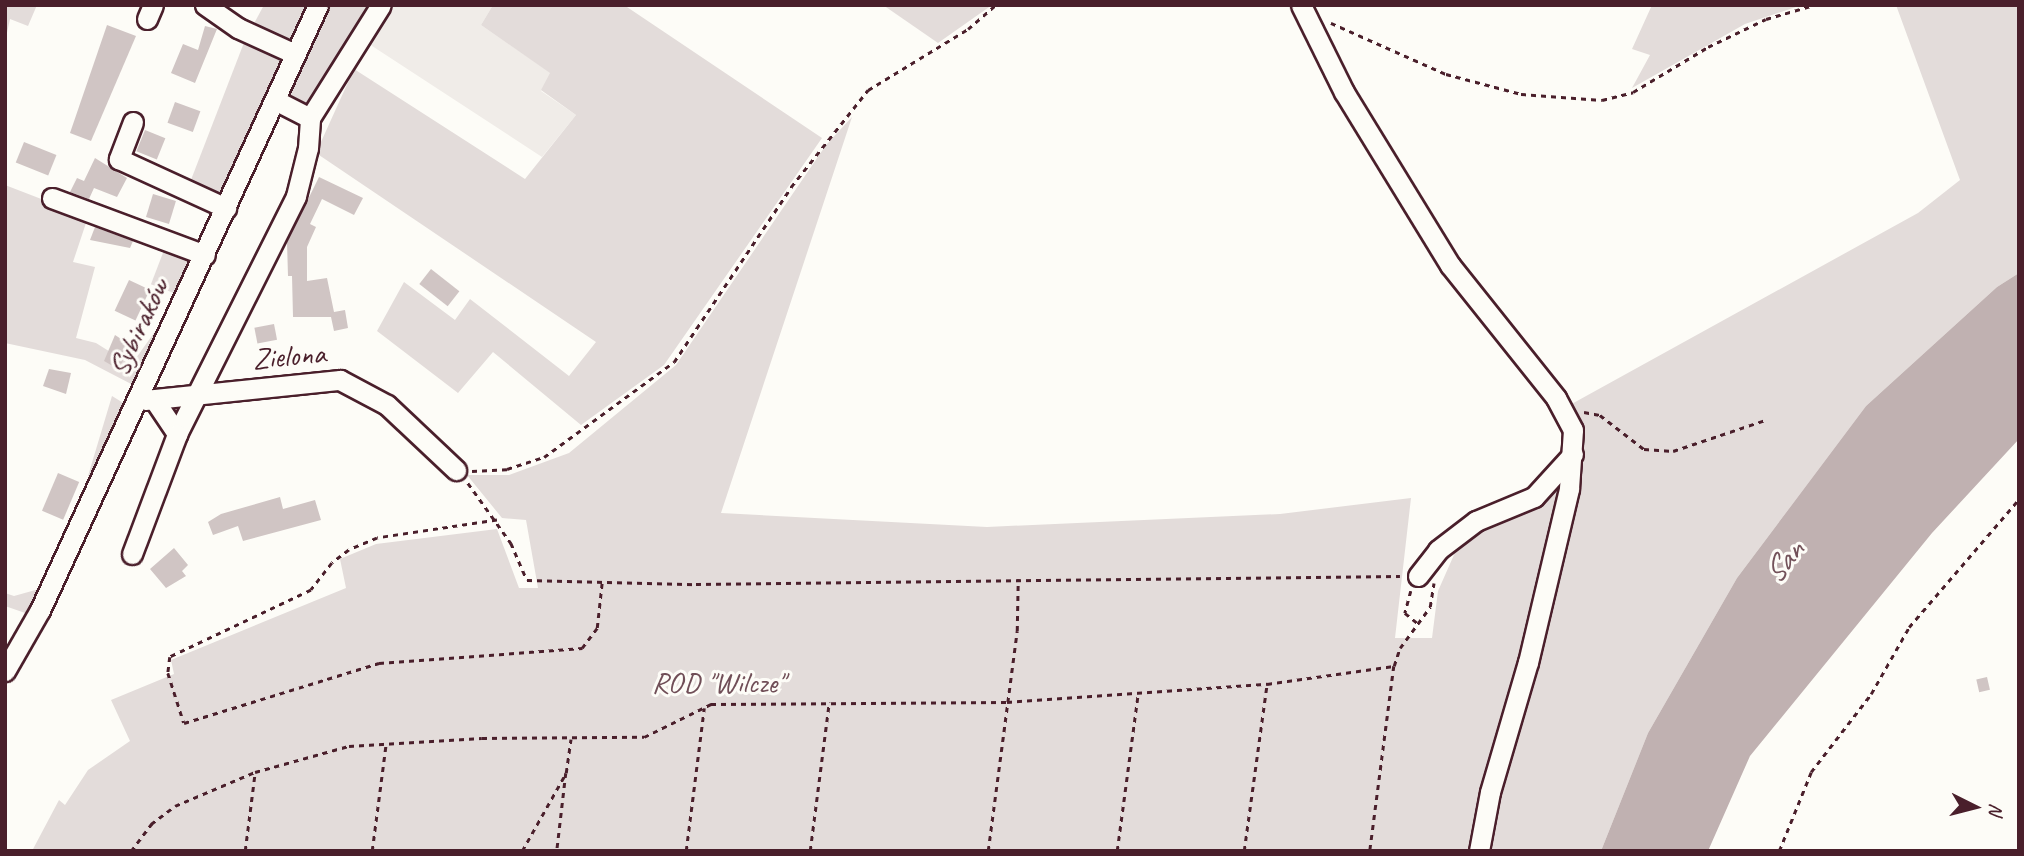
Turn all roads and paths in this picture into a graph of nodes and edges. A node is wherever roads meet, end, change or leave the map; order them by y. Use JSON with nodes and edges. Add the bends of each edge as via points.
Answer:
{"nodes":[{"id":1,"x":205,"y":5,"type":"edge"},
{"id":2,"x":318,"y":5,"type":"edge"},
{"id":3,"x":381,"y":5,"type":"edge"},
{"id":4,"x":996,"y":5,"type":"edge"},
{"id":5,"x":1814,"y":5,"type":"edge"},
{"id":6,"x":1303,"y":8,"type":"edge"},
{"id":7,"x":295,"y":54,"type":"junction"},
{"id":8,"x":275,"y":100,"type":"junction"},
{"id":9,"x":310,"y":118,"type":"junction"},
{"id":10,"x":133,"y":122,"type":"dead end"},
{"id":11,"x":52,"y":198,"type":"dead end"},
{"id":12,"x":226,"y":208,"type":"junction"},
{"id":13,"x":205,"y":255,"type":"junction"},
{"id":14,"x":193,"y":396,"type":"junction"},
{"id":15,"x":146,"y":400,"type":"junction"},
{"id":16,"x":1567,"y":414,"type":"junction"},
{"id":17,"x":1765,"y":420,"type":"dead end"},
{"id":18,"x":177,"y":434,"type":"junction"},
{"id":19,"x":1573,"y":454,"type":"junction"},
{"id":20,"x":456,"y":470,"type":"junction"},
{"id":21,"x":2019,"y":499,"type":"edge"},
{"id":22,"x":497,"y":520,"type":"junction"},
{"id":23,"x":132,"y":554,"type":"dead end"},
{"id":24,"x":1422,"y":572,"type":"junction"},
{"id":25,"x":1018,"y":579,"type":"junction"},
{"id":26,"x":602,"y":582,"type":"junction"},
{"id":27,"x":1420,"y":625,"type":"junction"},
{"id":28,"x":1394,"y":666,"type":"junction"},
{"id":29,"x":5,"y":671,"type":"edge"},
{"id":30,"x":1267,"y":684,"type":"junction"},
{"id":31,"x":1138,"y":694,"type":"junction"},
{"id":32,"x":829,"y":702,"type":"junction"},
{"id":33,"x":1007,"y":702,"type":"junction"},
{"id":34,"x":704,"y":708,"type":"junction"},
{"id":35,"x":571,"y":737,"type":"junction"},
{"id":36,"x":386,"y":743,"type":"junction"},
{"id":37,"x":255,"y":772,"type":"junction"},
{"id":38,"x":566,"y":774,"type":"junction"},
{"id":39,"x":131,"y":851,"type":"edge"},
{"id":40,"x":245,"y":851,"type":"edge"},
{"id":41,"x":372,"y":851,"type":"edge"},
{"id":42,"x":522,"y":851,"type":"edge"},
{"id":43,"x":557,"y":851,"type":"edge"},
{"id":44,"x":686,"y":851,"type":"edge"},
{"id":45,"x":810,"y":851,"type":"edge"},
{"id":46,"x":988,"y":851,"type":"edge"},
{"id":47,"x":1117,"y":851,"type":"edge"},
{"id":48,"x":1244,"y":851,"type":"edge"},
{"id":49,"x":1370,"y":851,"type":"edge"},
{"id":50,"x":1479,"y":851,"type":"edge"},
{"id":51,"x":1779,"y":851,"type":"edge"}],
"edges":[{"from":1,"to":7,"type":"street","via":[[238,28]]},
{"from":2,"to":7,"type":"street","name":"Sybiraków"},
{"from":3,"to":9,"type":"street"},
{"from":4,"to":20,"type":"path","via":[[968,29],[868,90],[790,187],[674,362],[544,457],[507,469]]},
{"from":5,"to":6,"type":"path","via":[[1766,19],[1633,92],[1602,100],[1521,94],[1446,74]]},
{"from":6,"to":16,"type":"street","via":[[1345,92],[1450,265]]},
{"from":7,"to":8,"type":"street","name":"Sybiraków"},
{"from":8,"to":9,"type":"street"},
{"from":8,"to":12,"type":"street","name":"Sybiraków"},
{"from":9,"to":14,"type":"street","via":[[296,196]]},
{"from":10,"to":12,"type":"street","via":[[119,159]]},
{"from":11,"to":13,"type":"street"},
{"from":12,"to":13,"type":"street","name":"Sybiraków"},
{"from":13,"to":15,"type":"street","name":"Sybiraków"},
{"from":14,"to":15,"type":"street","name":"Zielona"},
{"from":14,"to":18,"type":"street"},
{"from":14,"to":20,"type":"street","name":"Zielona","via":[[340,380],[387,405]]},
{"from":15,"to":18,"type":"street"},
{"from":15,"to":29,"type":"street","name":"Sybiraków"},
{"from":16,"to":17,"type":"path","via":[[1600,415],[1644,449],[1673,452]]},
{"from":16,"to":19,"type":"street"},
{"from":18,"to":23,"type":"street"},
{"from":19,"to":24,"type":"street","via":[[1534,497],[1476,521],[1438,550]]},
{"from":19,"to":50,"type":"street","via":[[1563,516],[1490,792]]},
{"from":20,"to":22,"type":"path"},
{"from":21,"to":51,"type":"path","via":[[1909,627],[1871,694],[1811,772]]},
{"from":22,"to":26,"type":"path","via":[[527,580]]},
{"from":22,"to":26,"type":"path","via":[[377,538],[332,563],[311,590],[170,657],[168,673],[184,723],[379,663],[582,648],[597,628]]},
{"from":24,"to":25,"type":"path"},
{"from":24,"to":27,"type":"path","via":[[1435,585]]},
{"from":24,"to":27,"type":"path","via":[[1405,613]]},
{"from":25,"to":26,"type":"path"},
{"from":25,"to":33,"type":"path"},
{"from":27,"to":28,"type":"path","via":[[1400,648]]},
{"from":28,"to":30,"type":"path"},
{"from":28,"to":49,"type":"path"},
{"from":30,"to":31,"type":"path"},
{"from":30,"to":48,"type":"path"},
{"from":31,"to":33,"type":"path"},
{"from":31,"to":47,"type":"path"},
{"from":32,"to":33,"type":"path"},
{"from":32,"to":34,"type":"path"},
{"from":32,"to":45,"type":"path"},
{"from":33,"to":46,"type":"path"},
{"from":34,"to":35,"type":"path","via":[[644,737]]},
{"from":34,"to":44,"type":"path"},
{"from":35,"to":36,"type":"path"},
{"from":35,"to":38,"type":"path"},
{"from":36,"to":37,"type":"path","via":[[305,755]]},
{"from":36,"to":41,"type":"path"},
{"from":37,"to":39,"type":"path","via":[[175,806],[151,824]]},
{"from":37,"to":40,"type":"path"},
{"from":38,"to":42,"type":"path"},
{"from":38,"to":43,"type":"path"}]}
